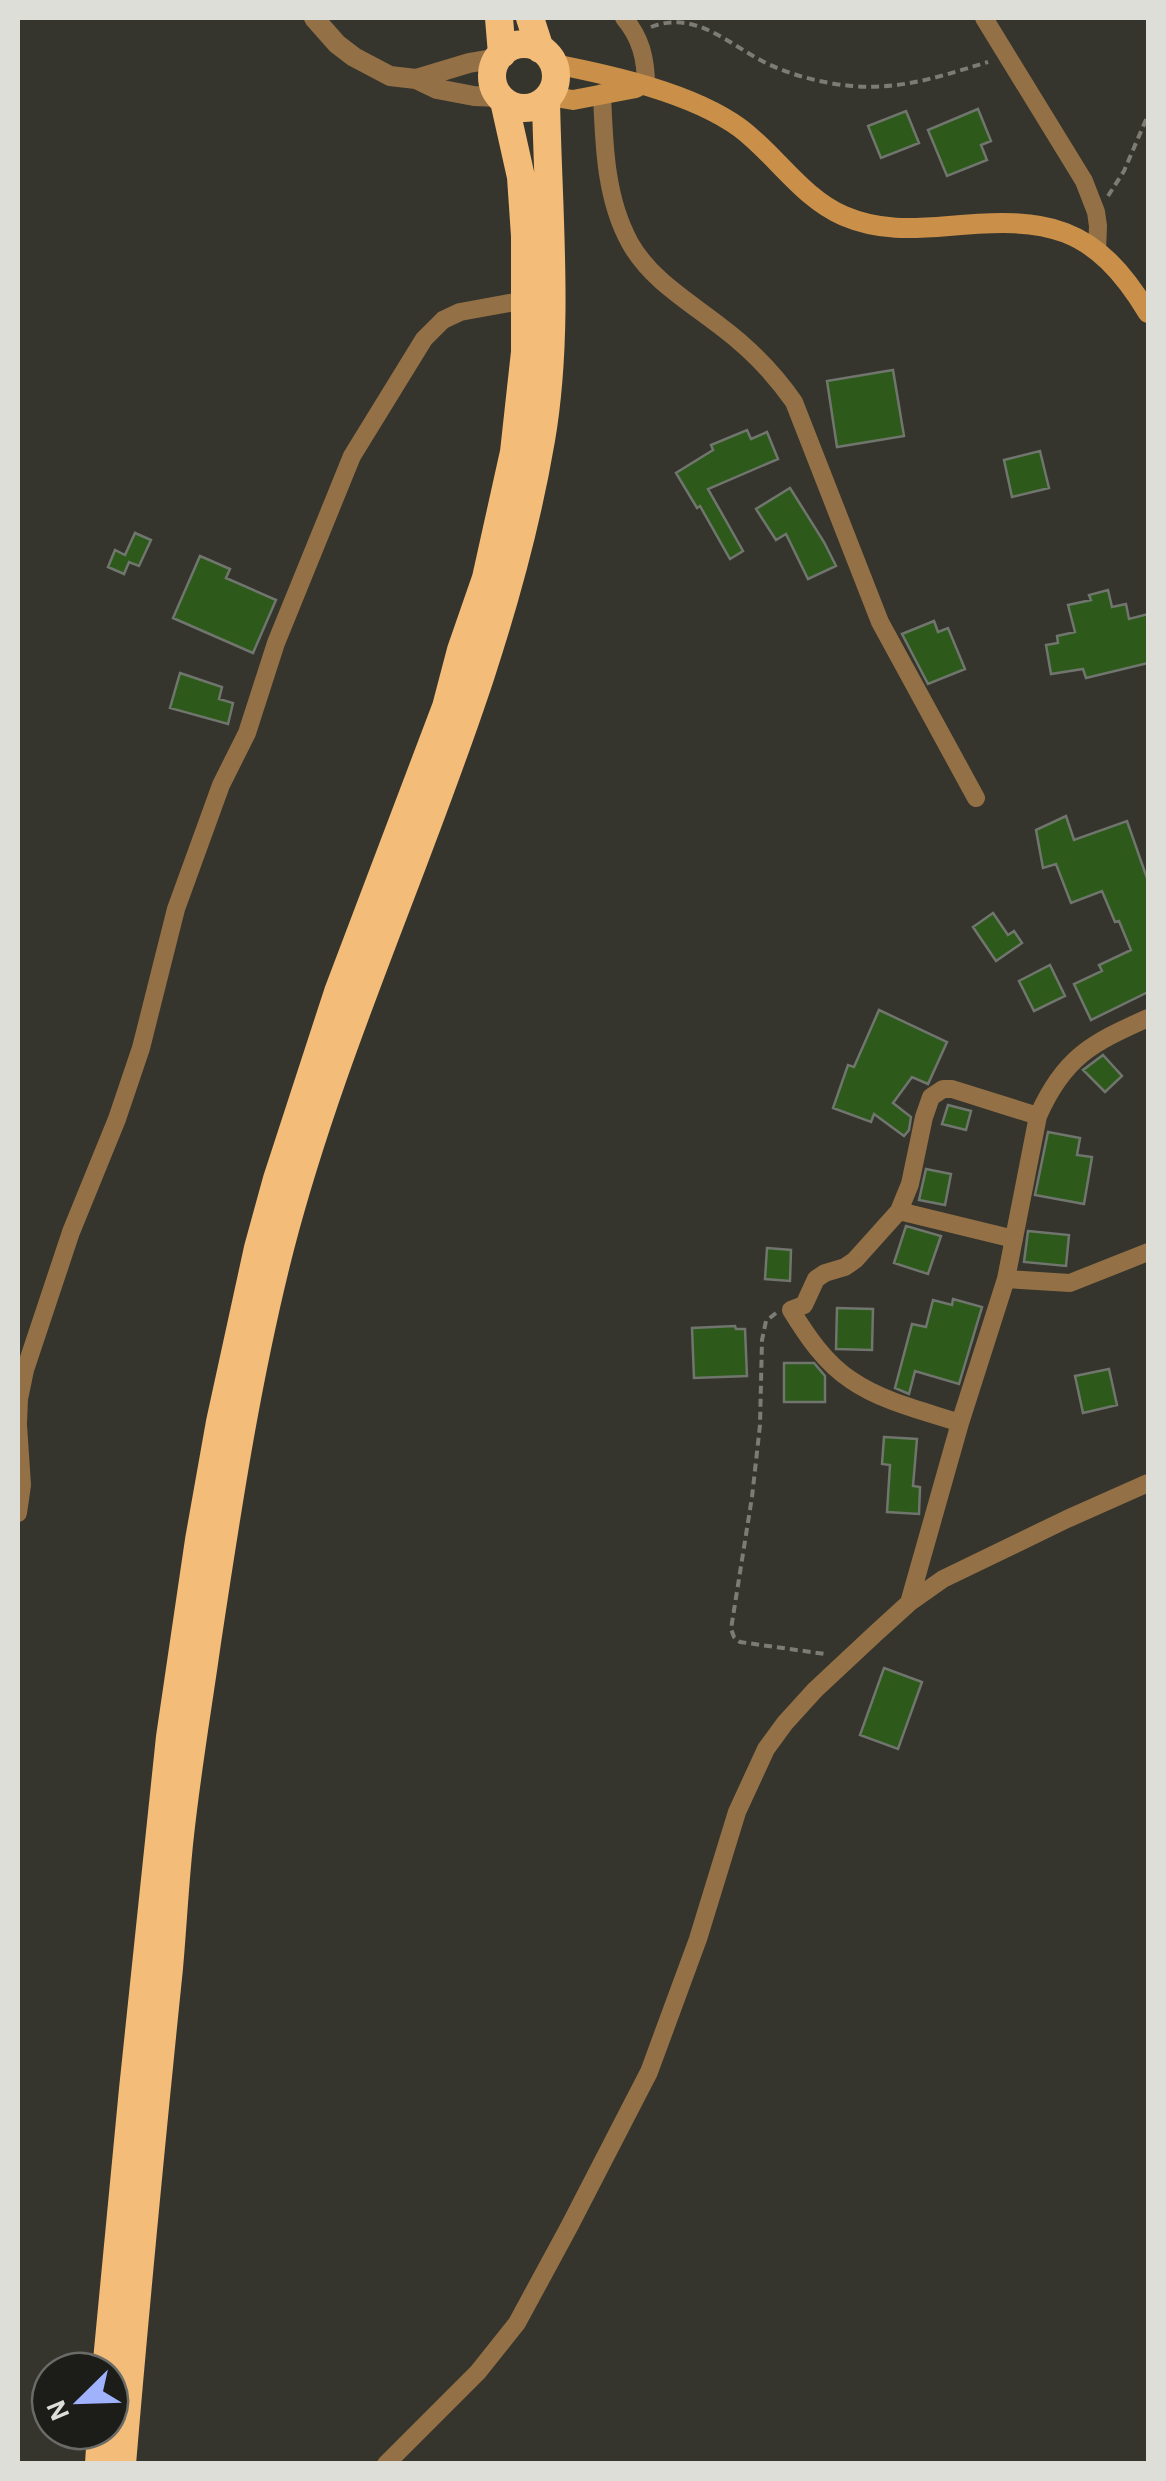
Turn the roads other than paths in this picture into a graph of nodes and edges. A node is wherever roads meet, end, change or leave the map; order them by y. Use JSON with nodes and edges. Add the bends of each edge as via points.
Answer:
{"nodes":[{"id":1,"x":314,"y":18,"type":"edge"},
{"id":2,"x":499,"y":18,"type":"edge"},
{"id":3,"x":530,"y":18,"type":"edge"},
{"id":4,"x":624,"y":18,"type":"edge"},
{"id":5,"x":984,"y":18,"type":"edge"},
{"id":6,"x":500,"y":56,"type":"junction"},
{"id":7,"x":547,"y":56,"type":"junction"},
{"id":8,"x":416,"y":79,"type":"junction"},
{"id":9,"x":646,"y":86,"type":"junction"},
{"id":10,"x":602,"y":94,"type":"junction"},
{"id":11,"x":548,"y":98,"type":"junction"},
{"id":12,"x":502,"y":99,"type":"junction"},
{"id":13,"x":1097,"y":252,"type":"junction"},
{"id":14,"x":526,"y":300,"type":"junction"},
{"id":15,"x":1148,"y":314,"type":"edge"},
{"id":16,"x":976,"y":798,"type":"dead end"},
{"id":17,"x":1148,"y":1018,"type":"edge"},
{"id":18,"x":1038,"y":1116,"type":"junction"},
{"id":19,"x":899,"y":1211,"type":"junction"},
{"id":20,"x":1014,"y":1239,"type":"junction"},
{"id":21,"x":1148,"y":1252,"type":"edge"},
{"id":22,"x":1006,"y":1280,"type":"junction"},
{"id":23,"x":960,"y":1423,"type":"junction"},
{"id":24,"x":18,"y":1424,"type":"edge"},
{"id":25,"x":1148,"y":1484,"type":"edge"},
{"id":26,"x":18,"y":1513,"type":"edge"},
{"id":27,"x":910,"y":1602,"type":"junction"},
{"id":28,"x":108,"y":2351,"type":"edge"},
{"id":29,"x":122,"y":2464,"type":"edge"},
{"id":30,"x":386,"y":2464,"type":"edge"}],
"edges":[{"from":1,"to":8,"type":"street","via":[[354,57],[390,76]]},
{"from":2,"to":6,"type":"highway"},
{"from":3,"to":7,"type":"highway"},
{"from":4,"to":9,"type":"street","via":[[637,34]]},
{"from":5,"to":13,"type":"street","via":[[1084,181],[1096,212]]},
{"from":6,"to":7,"type":"highway","via":[[520,44]]},
{"from":6,"to":8,"type":"street"},
{"from":6,"to":12,"type":"highway","via":[[492,77]]},
{"from":7,"to":9,"type":"main road"},
{"from":7,"to":11,"type":"highway","via":[[556,81]]},
{"from":8,"to":12,"type":"street"},
{"from":9,"to":10,"type":"main road"},
{"from":9,"to":13,"type":"main road","via":[[727,120],[842,215],[889,229],[1030,223]]},
{"from":10,"to":11,"type":"main road"},
{"from":10,"to":16,"type":"street","via":[[611,189],[630,244],[653,274],[724,329],[794,402],[880,622]]},
{"from":11,"to":12,"type":"highway","via":[[522,108]]},
{"from":11,"to":29,"type":"highway","via":[[551,312],[543,432],[532,482],[488,654],[307,1155],[242,1427],[180,1834]]},
{"from":12,"to":14,"type":"highway","via":[[521,177]]},
{"from":13,"to":15,"type":"main road"},
{"from":14,"to":24,"type":"street","via":[[443,320],[424,339],[352,456],[186,879],[118,1119],[25,1370]]},
{"from":14,"to":28,"type":"highway","via":[[514,452],[486,578],[276,1179],[220,1422],[170,1738]]},
{"from":17,"to":18,"type":"street","via":[[1080,1054]]},
{"from":18,"to":19,"type":"street","via":[[952,1089],[931,1096]]},
{"from":18,"to":20,"type":"street"},
{"from":19,"to":20,"type":"street"},
{"from":19,"to":23,"type":"street","via":[[855,1260],[820,1276],[804,1305],[790,1310],[851,1380],[888,1400]]},
{"from":20,"to":22,"type":"street"},
{"from":21,"to":22,"type":"street","via":[[1070,1283]]},
{"from":22,"to":23,"type":"street"},
{"from":23,"to":27,"type":"street"},
{"from":24,"to":26,"type":"street"},
{"from":25,"to":27,"type":"street","via":[[960,1570]]},
{"from":27,"to":30,"type":"street","via":[[814,1690],[766,1749],[737,1812],[650,2072],[517,2323]]}]}
